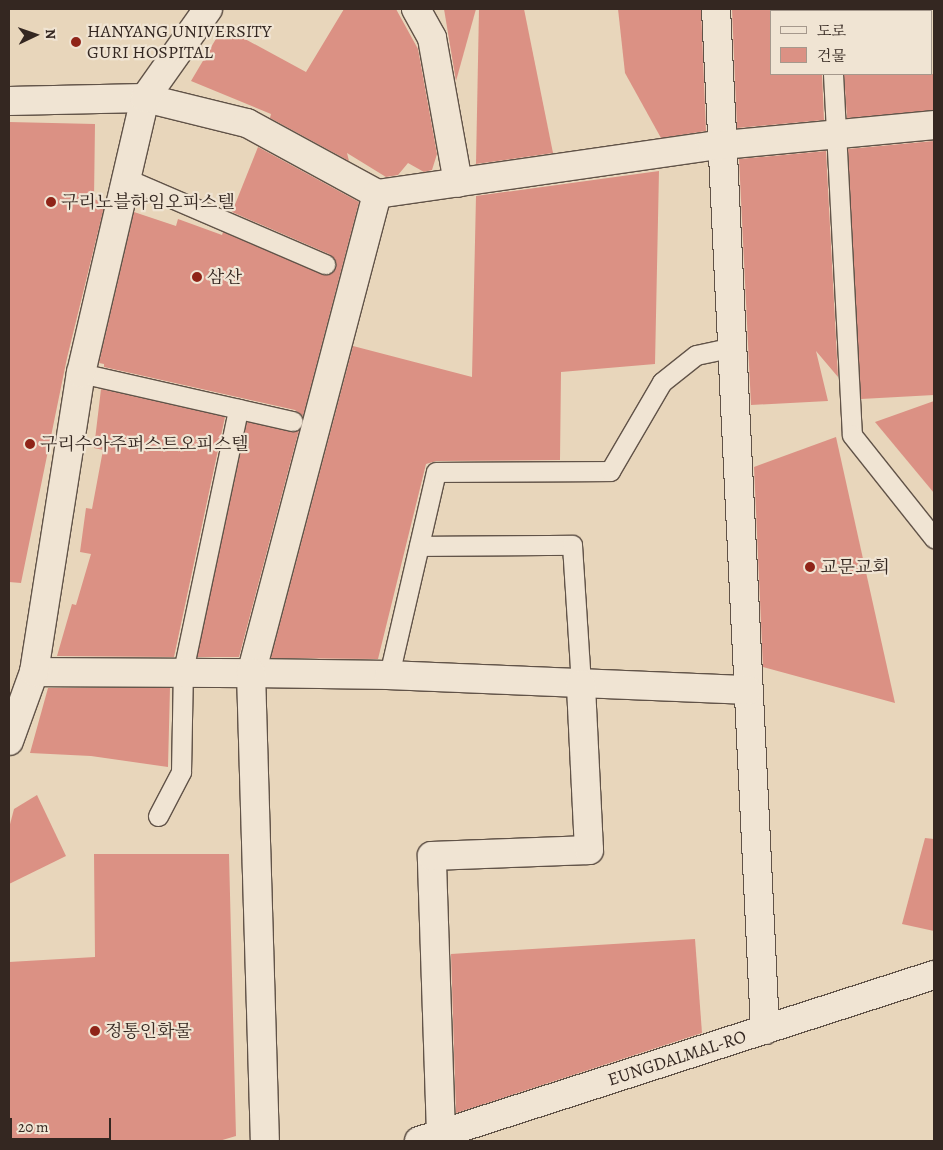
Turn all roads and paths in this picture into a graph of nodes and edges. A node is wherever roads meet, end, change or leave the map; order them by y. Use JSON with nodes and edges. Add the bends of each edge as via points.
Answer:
{"nodes":[{"id":1,"x":208,"y":9,"type":"edge"},
{"id":2,"x":416,"y":9,"type":"edge"},
{"id":3,"x":716,"y":9,"type":"edge"},
{"id":4,"x":833,"y":75,"type":"edge"},
{"id":5,"x":144,"y":98,"type":"junction"},
{"id":6,"x":9,"y":101,"type":"edge"},
{"id":7,"x":934,"y":125,"type":"edge"},
{"id":8,"x":836,"y":134,"type":"junction"},
{"id":9,"x":723,"y":145,"type":"junction"},
{"id":10,"x":125,"y":178,"type":"junction"},
{"id":11,"x":458,"y":183,"type":"junction"},
{"id":12,"x":377,"y":194,"type":"junction"},
{"id":13,"x":325,"y":264,"type":"dead end"},
{"id":14,"x":733,"y":347,"type":"junction"},
{"id":15,"x":81,"y":373,"type":"junction"},
{"id":16,"x":238,"y":410,"type":"junction"},
{"id":17,"x":293,"y":421,"type":"dead end"},
{"id":18,"x":934,"y":538,"type":"edge"},
{"id":19,"x":419,"y":546,"type":"junction"},
{"id":20,"x":183,"y":671,"type":"junction"},
{"id":21,"x":34,"y":672,"type":"junction"},
{"id":22,"x":251,"y":673,"type":"junction"},
{"id":23,"x":388,"y":675,"type":"junction"},
{"id":24,"x":581,"y":684,"type":"junction"},
{"id":25,"x":748,"y":690,"type":"junction"},
{"id":26,"x":9,"y":742,"type":"edge"},
{"id":27,"x":158,"y":816,"type":"dead end"},
{"id":28,"x":934,"y":975,"type":"edge"},
{"id":29,"x":765,"y":1030,"type":"junction"},
{"id":30,"x":430,"y":1138,"type":"edge"},
{"id":31,"x":265,"y":1141,"type":"edge"}],
"edges":[{"from":1,"to":5,"type":"street"},
{"from":2,"to":11,"type":"street","via":[[432,38]]},
{"from":3,"to":9,"type":"street"},
{"from":4,"to":8,"type":"lane"},
{"from":5,"to":6,"type":"street"},
{"from":5,"to":10,"type":"street"},
{"from":5,"to":12,"type":"street","via":[[247,123]]},
{"from":7,"to":8,"type":"street"},
{"from":8,"to":9,"type":"street"},
{"from":8,"to":18,"type":"lane","via":[[852,435]]},
{"from":9,"to":11,"type":"street"},
{"from":9,"to":14,"type":"street"},
{"from":10,"to":13,"type":"lane"},
{"from":10,"to":15,"type":"street"},
{"from":11,"to":12,"type":"street"},
{"from":12,"to":22,"type":"street"},
{"from":14,"to":19,"type":"lane","via":[[696,354],[662,382],[610,471],[436,472]]},
{"from":14,"to":25,"type":"street"},
{"from":15,"to":16,"type":"lane"},
{"from":15,"to":21,"type":"street"},
{"from":16,"to":17,"type":"lane"},
{"from":16,"to":20,"type":"lane"},
{"from":19,"to":23,"type":"lane"},
{"from":19,"to":24,"type":"lane","via":[[572,545]]},
{"from":20,"to":21,"type":"street"},
{"from":20,"to":22,"type":"street"},
{"from":20,"to":27,"type":"lane","via":[[181,772]]},
{"from":21,"to":26,"type":"street"},
{"from":22,"to":23,"type":"street"},
{"from":22,"to":31,"type":"street"},
{"from":23,"to":24,"type":"street"},
{"from":24,"to":25,"type":"street"},
{"from":24,"to":30,"type":"street","via":[[589,850],[432,856]]},
{"from":25,"to":29,"type":"street"},
{"from":28,"to":29,"type":"street","name":"EUNGDALMAL-RO"},
{"from":29,"to":30,"type":"street","name":"EUNGDALMAL-RO"}]}
